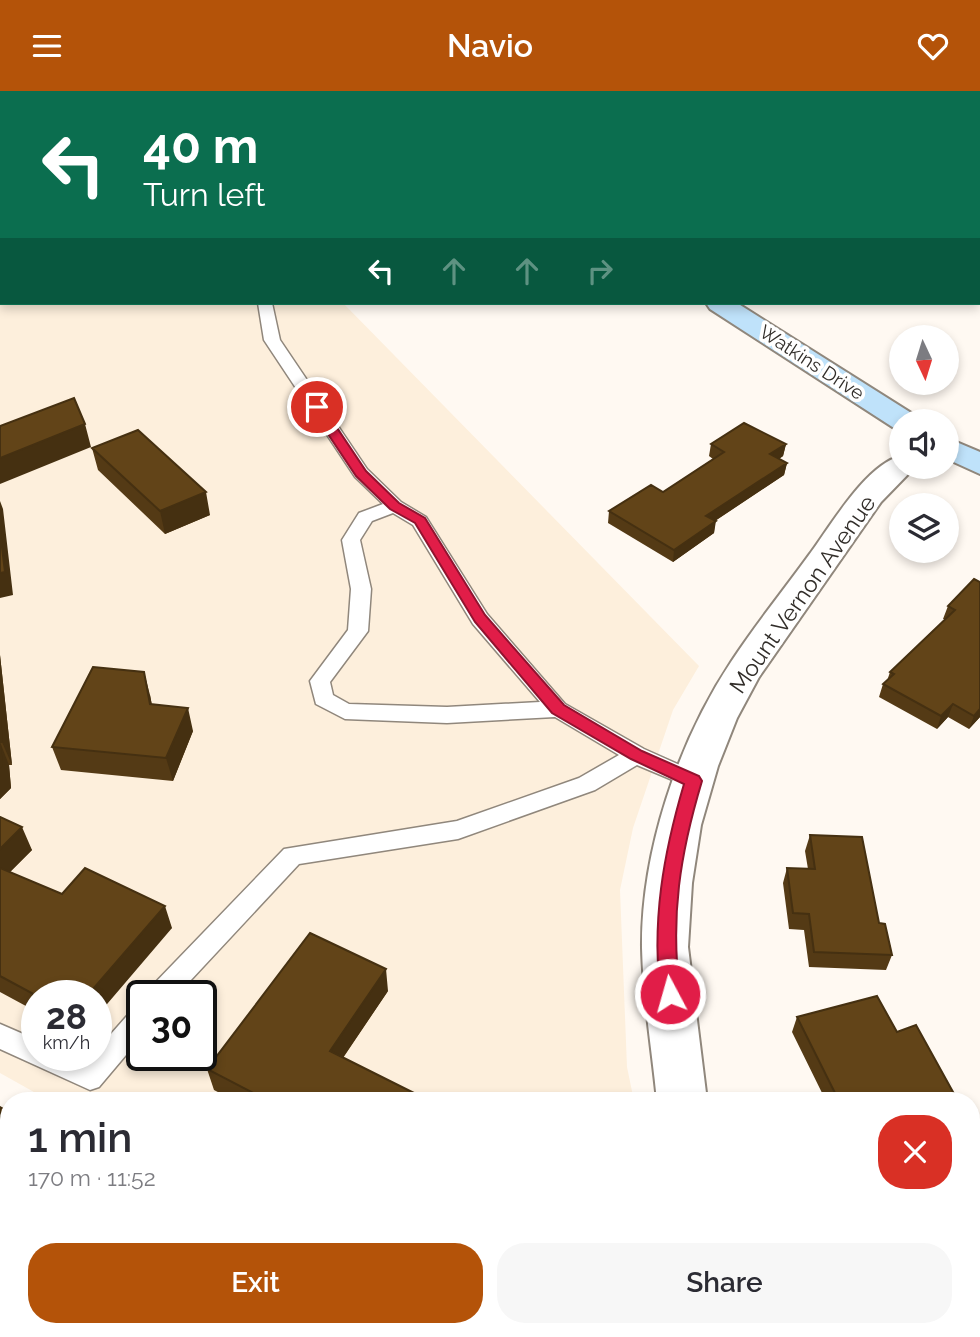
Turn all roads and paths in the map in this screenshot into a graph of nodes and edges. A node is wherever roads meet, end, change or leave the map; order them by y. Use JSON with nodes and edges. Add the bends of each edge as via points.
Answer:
{"nodes":[{"id":1,"x":265,"y":305,"type":"edge"},
{"id":2,"x":722,"y":305,"type":"edge"},
{"id":3,"x":889,"y":412,"type":"edge"},
{"id":4,"x":959,"y":454,"type":"edge"},
{"id":5,"x":980,"y":465,"type":"edge"},
{"id":6,"x":889,"y":477,"type":"edge"},
{"id":7,"x":395,"y":506,"type":"junction"},
{"id":8,"x":558,"y":709,"type":"junction"},
{"id":9,"x":636,"y":755,"type":"junction"},
{"id":10,"x":694,"y":781,"type":"junction"},
{"id":11,"x":174,"y":980,"type":"edge"},
{"id":12,"x":0,"y":1036,"type":"edge"},
{"id":13,"x":126,"y":1036,"type":"edge"},
{"id":14,"x":21,"y":1046,"type":"edge"},
{"id":15,"x":112,"y":1052,"type":"edge"},
{"id":16,"x":75,"y":1071,"type":"edge"},
{"id":17,"x":96,"y":1071,"type":"edge"},
{"id":18,"x":681,"y":1092,"type":"edge"}],
"edges":[{"from":1,"to":7,"type":"lane","via":[[272,340],[361,473]]},
{"from":2,"to":3,"type":"main road","name":"Watkins Drive"},
{"from":4,"to":5,"type":"main road"},
{"from":6,"to":10,"type":"street","name":"Mount Vernon Avenue","via":[[870,495],[744,671],[718,718]]},
{"from":7,"to":8,"type":"lane","via":[[420,521],[480,619]]},
{"from":7,"to":8,"type":"lane","via":[[365,517],[351,540],[362,589],[358,631],[320,681],[323,699],[345,711],[447,715]]},
{"from":8,"to":9,"type":"lane"},
{"from":9,"to":10,"type":"lane"},
{"from":9,"to":11,"type":"lane","via":[[587,784],[458,830],[292,856]]},
{"from":10,"to":18,"type":"street","name":"Mount Vernon Avenue","via":[[680,825],[665,947]]},
{"from":12,"to":14,"type":"lane"},
{"from":13,"to":15,"type":"lane"},
{"from":16,"to":17,"type":"lane","via":[[90,1078]]}]}
